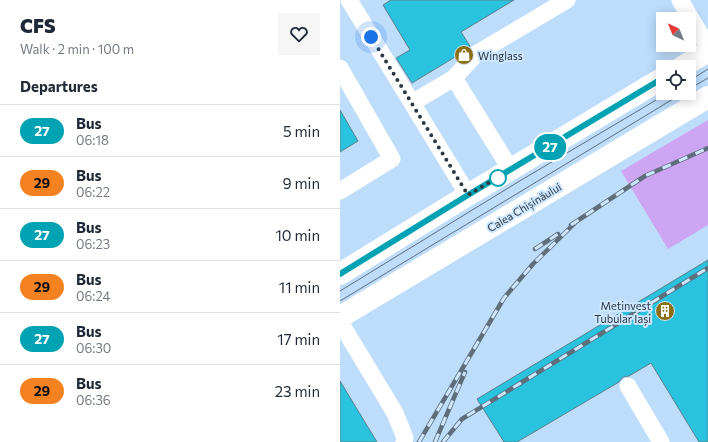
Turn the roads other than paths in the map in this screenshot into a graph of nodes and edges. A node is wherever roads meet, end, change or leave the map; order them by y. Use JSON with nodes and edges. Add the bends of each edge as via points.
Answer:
{"nodes":[{"id":1,"x":348,"y":0,"type":"edge"},
{"id":2,"x":567,"y":0,"type":"edge"},
{"id":3,"x":680,"y":0,"type":"edge"},
{"id":4,"x":340,"y":4,"type":"edge"},
{"id":5,"x":708,"y":48,"type":"edge"},
{"id":6,"x":708,"y":51,"type":"edge"},
{"id":7,"x":693,"y":60,"type":"edge"},
{"id":8,"x":340,"y":68,"type":"edge"},
{"id":9,"x":454,"y":78,"type":"junction"},
{"id":10,"x":656,"y":82,"type":"edge"},
{"id":11,"x":708,"y":97,"type":"edge"},
{"id":12,"x":412,"y":103,"type":"junction"},
{"id":13,"x":511,"y":170,"type":"junction"},
{"id":14,"x":340,"y":191,"type":"edge"},
{"id":15,"x":468,"y":195,"type":"junction"},
{"id":16,"x":340,"y":274,"type":"edge"},
{"id":17,"x":340,"y":317,"type":"edge"},
{"id":18,"x":340,"y":322,"type":"edge"},
{"id":19,"x":628,"y":386,"type":"dead end"},
{"id":20,"x":404,"y":442,"type":"edge"},
{"id":21,"x":661,"y":442,"type":"edge"}],
"edges":[{"from":1,"to":4,"type":"lane"},
{"from":1,"to":12,"type":"lane"},
{"from":2,"to":9,"type":"lane","via":[[476,54]]},
{"from":3,"to":5,"type":"lane"},
{"from":6,"to":7,"type":"main road"},
{"from":8,"to":14,"type":"lane","via":[[392,159]]},
{"from":9,"to":12,"type":"lane"},
{"from":9,"to":13,"type":"lane"},
{"from":10,"to":13,"type":"main road"},
{"from":11,"to":17,"type":"main road","name":"Calea Chișinăului"},
{"from":12,"to":15,"type":"lane"},
{"from":13,"to":15,"type":"main road"},
{"from":15,"to":16,"type":"main road"},
{"from":18,"to":20,"type":"lane","via":[[395,413]]},
{"from":19,"to":21,"type":"lane"}]}
